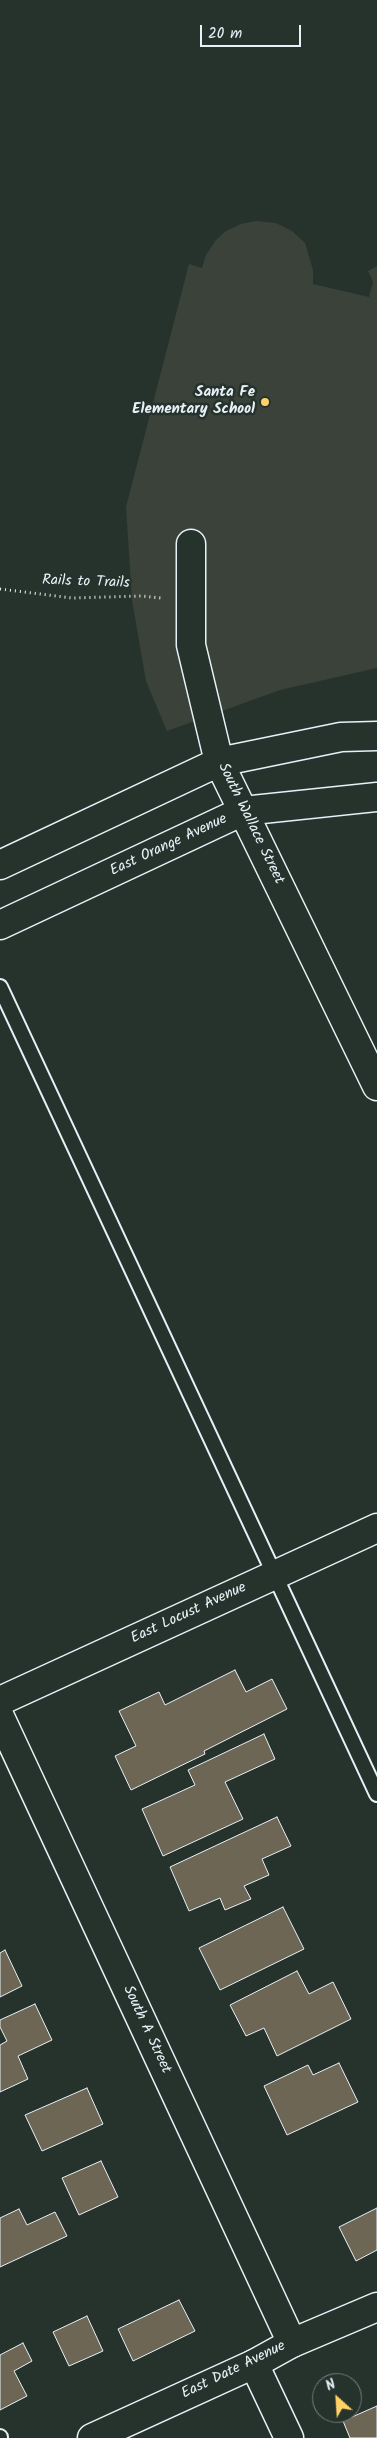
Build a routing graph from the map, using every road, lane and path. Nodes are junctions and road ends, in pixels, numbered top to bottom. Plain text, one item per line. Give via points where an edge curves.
1 (191, 544) dead end
2 (0, 589) edge
3 (140, 596) dead end
4 (377, 736) edge
5 (219, 762) junction
6 (377, 797) edge
7 (243, 811) junction
8 (0, 865) edge
9 (0, 925) edge
10 (0, 987) edge
11 (377, 1086) edge
12 (377, 1528) edge
13 (276, 1574) junction
14 (0, 1701) edge
15 (0, 1717) edge
16 (377, 1794) edge
17 (377, 2307) edge
18 (292, 2343) junction
19 (254, 2364) junction
20 (92, 2438) edge
21 (289, 2438) edge

1 - 5 street, South Wallace Street via 191,645
2 - 3 path, Rails to Trails via 72,598
4 - 5 street via 341,737
5 - 7 street, South Wallace Street
5 - 8 street
6 - 7 street, East Orange Avenue
7 - 9 street, East Orange Avenue
7 - 11 street, South Wallace Street
10 - 13 lane
12 - 13 street, East Locust Avenue
13 - 14 street, East Locust Avenue
13 - 16 lane
15 - 18 street, South A Street
17 - 18 street, East Date Avenue
18 - 19 street, East Date Avenue
19 - 20 street, East Date Avenue
19 - 21 street

